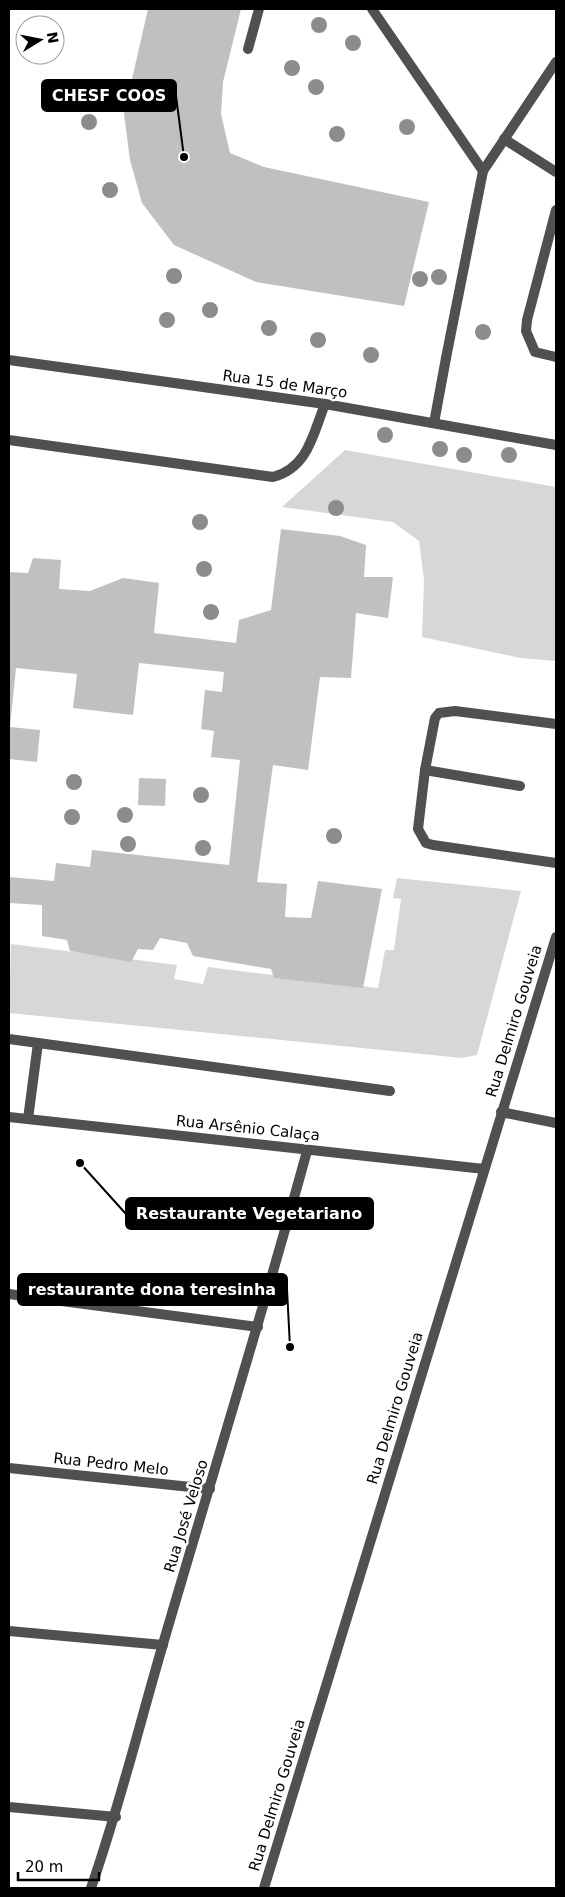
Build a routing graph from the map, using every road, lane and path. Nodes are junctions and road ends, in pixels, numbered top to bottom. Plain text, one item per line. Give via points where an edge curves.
1 (259, 9) edge
2 (372, 9) edge
3 (248, 49) dead end
4 (556, 62) edge
5 (504, 139) junction
6 (483, 171) junction
7 (556, 172) edge
8 (556, 210) edge
9 (556, 357) edge
10 (9, 360) edge
11 (325, 404) junction
12 (434, 423) junction
13 (9, 440) edge
14 (556, 445) edge
15 (556, 724) edge
16 (424, 770) junction
17 (520, 786) dead end
18 (556, 863) edge
19 (556, 937) edge
20 (9, 1039) edge
21 (38, 1044) junction
22 (390, 1091) dead end
23 (501, 1112) junction
24 (9, 1117) edge
25 (28, 1119) junction
26 (556, 1123) edge
27 (307, 1151) junction
28 (484, 1169) junction
29 (9, 1294) edge
30 (258, 1327) junction
31 (9, 1468) edge
32 (210, 1489) junction
33 (9, 1631) edge
34 (163, 1645) junction
35 (9, 1806) edge
36 (116, 1817) junction
37 (91, 1888) edge
38 (264, 1888) edge

1 - 3 street
2 - 6 street
4 - 5 street
5 - 6 street
5 - 7 street
6 - 12 street
8 - 9 street via 526,331 535,352
10 - 11 street, Rua 15 de Março
11 - 12 street, Rua 15 de Março
11 - 13 street via 307,450 296,467 273,477
12 - 14 street, Rua 15 de Março
15 - 16 street via 445,711 439,713 435,718
16 - 17 street
16 - 18 street via 418,829 426,843
19 - 23 street, Rua Delmiro Gouveia
20 - 21 street
21 - 22 street
21 - 25 street
23 - 26 street
23 - 28 street, Rua Delmiro Gouveia
24 - 25 street, Rua Arsênio Calaça
25 - 27 street, Rua Arsênio Calaça
27 - 28 street, Rua Arsênio Calaça
27 - 30 street, Rua José Veloso
28 - 38 street, Rua Delmiro Gouveia
29 - 30 street
30 - 32 street, Rua José Veloso
31 - 32 street, Rua Pedro Melo
32 - 34 street, Rua José Veloso
33 - 34 street
34 - 36 street, Rua José Veloso
35 - 36 street
36 - 37 street, Rua José Veloso

